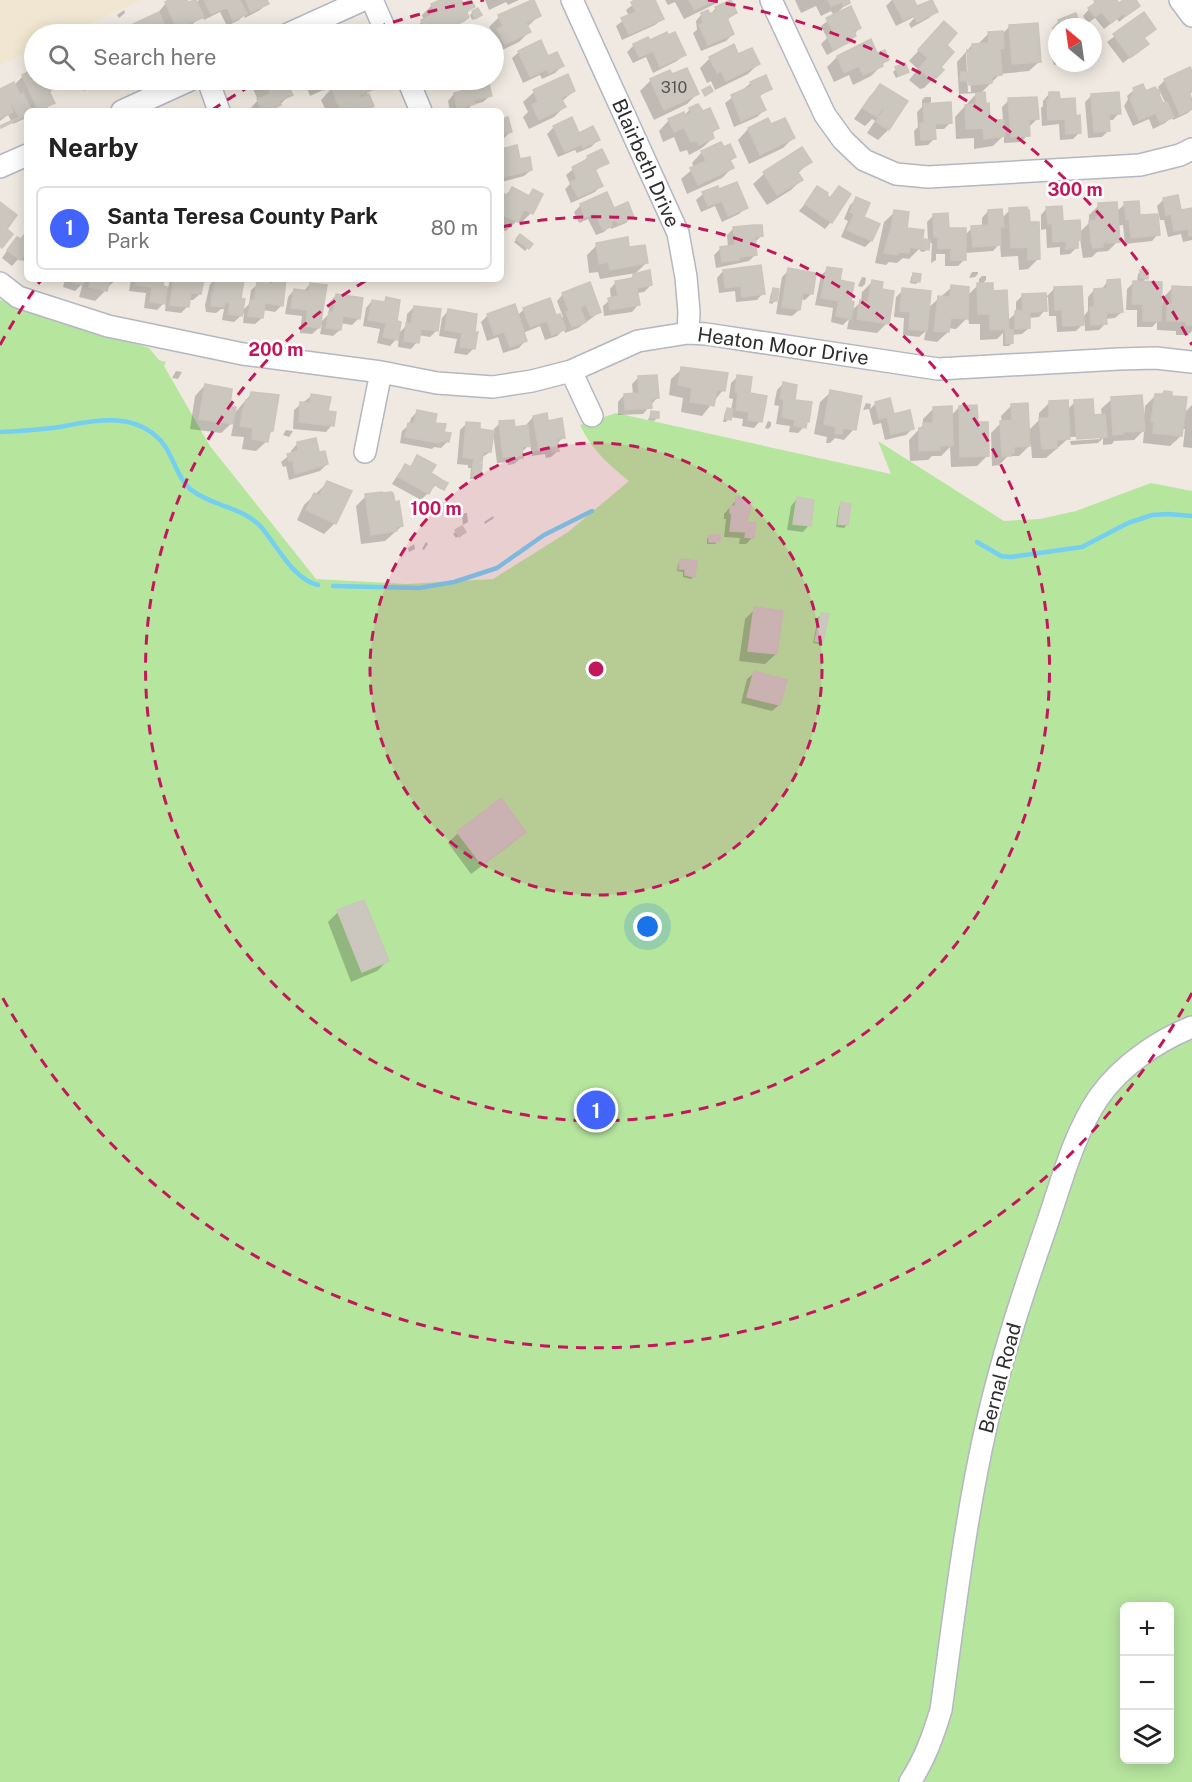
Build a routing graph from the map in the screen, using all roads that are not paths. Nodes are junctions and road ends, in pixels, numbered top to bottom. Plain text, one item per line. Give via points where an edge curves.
1 (363, 0) edge
2 (372, 0) edge
3 (572, 0) edge
4 (771, 0) edge
5 (1180, 0) edge
6 (1192, 16) edge
7 (310, 24) edge
8 (383, 24) edge
9 (168, 90) edge
10 (212, 90) edge
11 (412, 90) edge
12 (129, 108) edge
13 (218, 108) edge
14 (420, 108) edge
15 (1192, 149) edge
16 (24, 156) edge
17 (0, 167) edge
18 (0, 283) edge
19 (688, 333) junction
20 (1192, 362) edge
21 (571, 371) junction
22 (381, 372) junction
23 (592, 416) dead end
24 (365, 452) dead end
25 (1192, 1026) edge
26 (910, 1782) edge

1 - 7 street
2 - 8 street
3 - 19 street, Blairbeth Drive via 678,233 686,277
4 - 15 street via 825,115 843,141 864,159 896,174 928,177 1140,165
5 - 6 street
9 - 12 street
10 - 13 street
11 - 14 street
16 - 17 street
18 - 22 street, Heaton Moor Drive via 18,297 108,326 243,354
19 - 20 street, Heaton Moor Drive via 938,369 1119,359
19 - 21 street, Heaton Moor Drive via 638,341
21 - 22 street, Heaton Moor Drive via 493,387 437,383
21 - 23 street
22 - 24 street
25 - 26 street, Bernal Road via 1157,1045 1117,1076 1088,1116 1068,1165 1003,1356 973,1488 941,1710 931,1743

